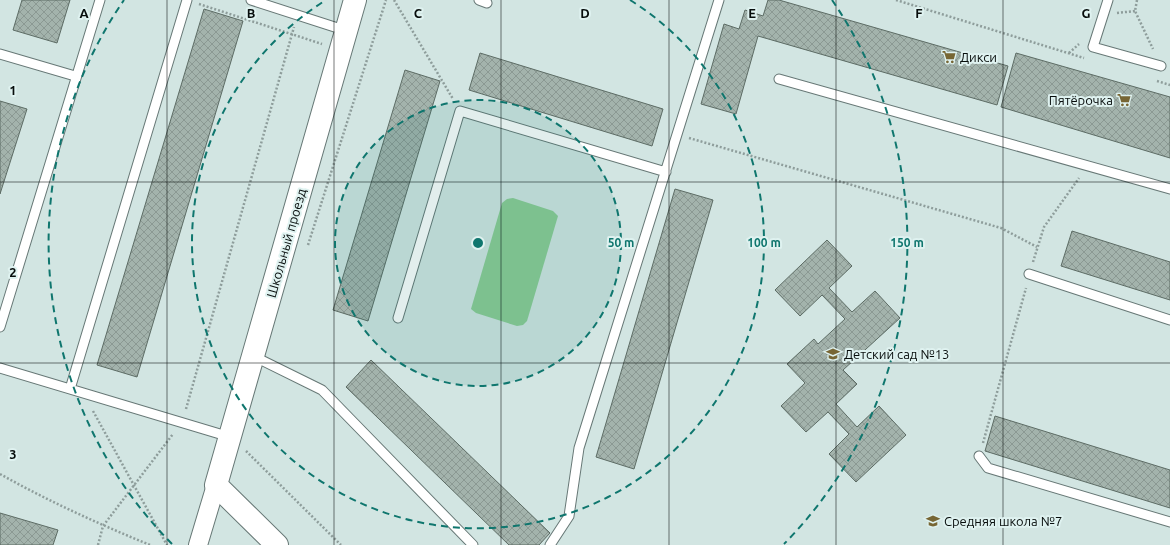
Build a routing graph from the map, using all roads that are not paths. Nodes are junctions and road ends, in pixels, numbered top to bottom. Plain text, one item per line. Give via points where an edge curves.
1 (100, 0) edge
2 (187, 0) edge
3 (251, 0) edge
4 (356, 0) edge
5 (719, 0) edge
6 (1108, 0) edge
7 (344, 40) junction
8 (0, 54) edge
9 (1161, 66) road end
10 (75, 76) junction
11 (779, 79) dead end
12 (666, 172) junction
13 (1170, 189) edge
14 (1029, 274) road end
15 (398, 318) dead end
16 (1170, 320) edge
17 (0, 327) edge
18 (253, 356) junction
19 (0, 368) edge
20 (70, 389) junction
21 (238, 443) junction
22 (979, 456) road end
23 (216, 486) junction
24 (1170, 522) edge
25 (198, 545) edge
26 (277, 545) edge
27 (473, 545) edge
28 (550, 545) edge

1 - 10 lane
2 - 20 lane
3 - 7 lane via 297,15
4 - 7 main road, Школьный проезд
5 - 12 lane
6 - 9 lane via 1093,47
7 - 18 main road, Школьный проезд
8 - 10 lane
10 - 17 lane
11 - 13 lane
12 - 15 lane via 460,111
12 - 28 lane via 579,448 569,516
14 - 16 lane
18 - 21 main road, Школьный проезд
18 - 27 lane via 322,390
19 - 20 lane
20 - 21 lane via 182,422
21 - 23 main road, Школьный проезд
22 - 24 lane via 988,468
23 - 25 street
23 - 26 main road

